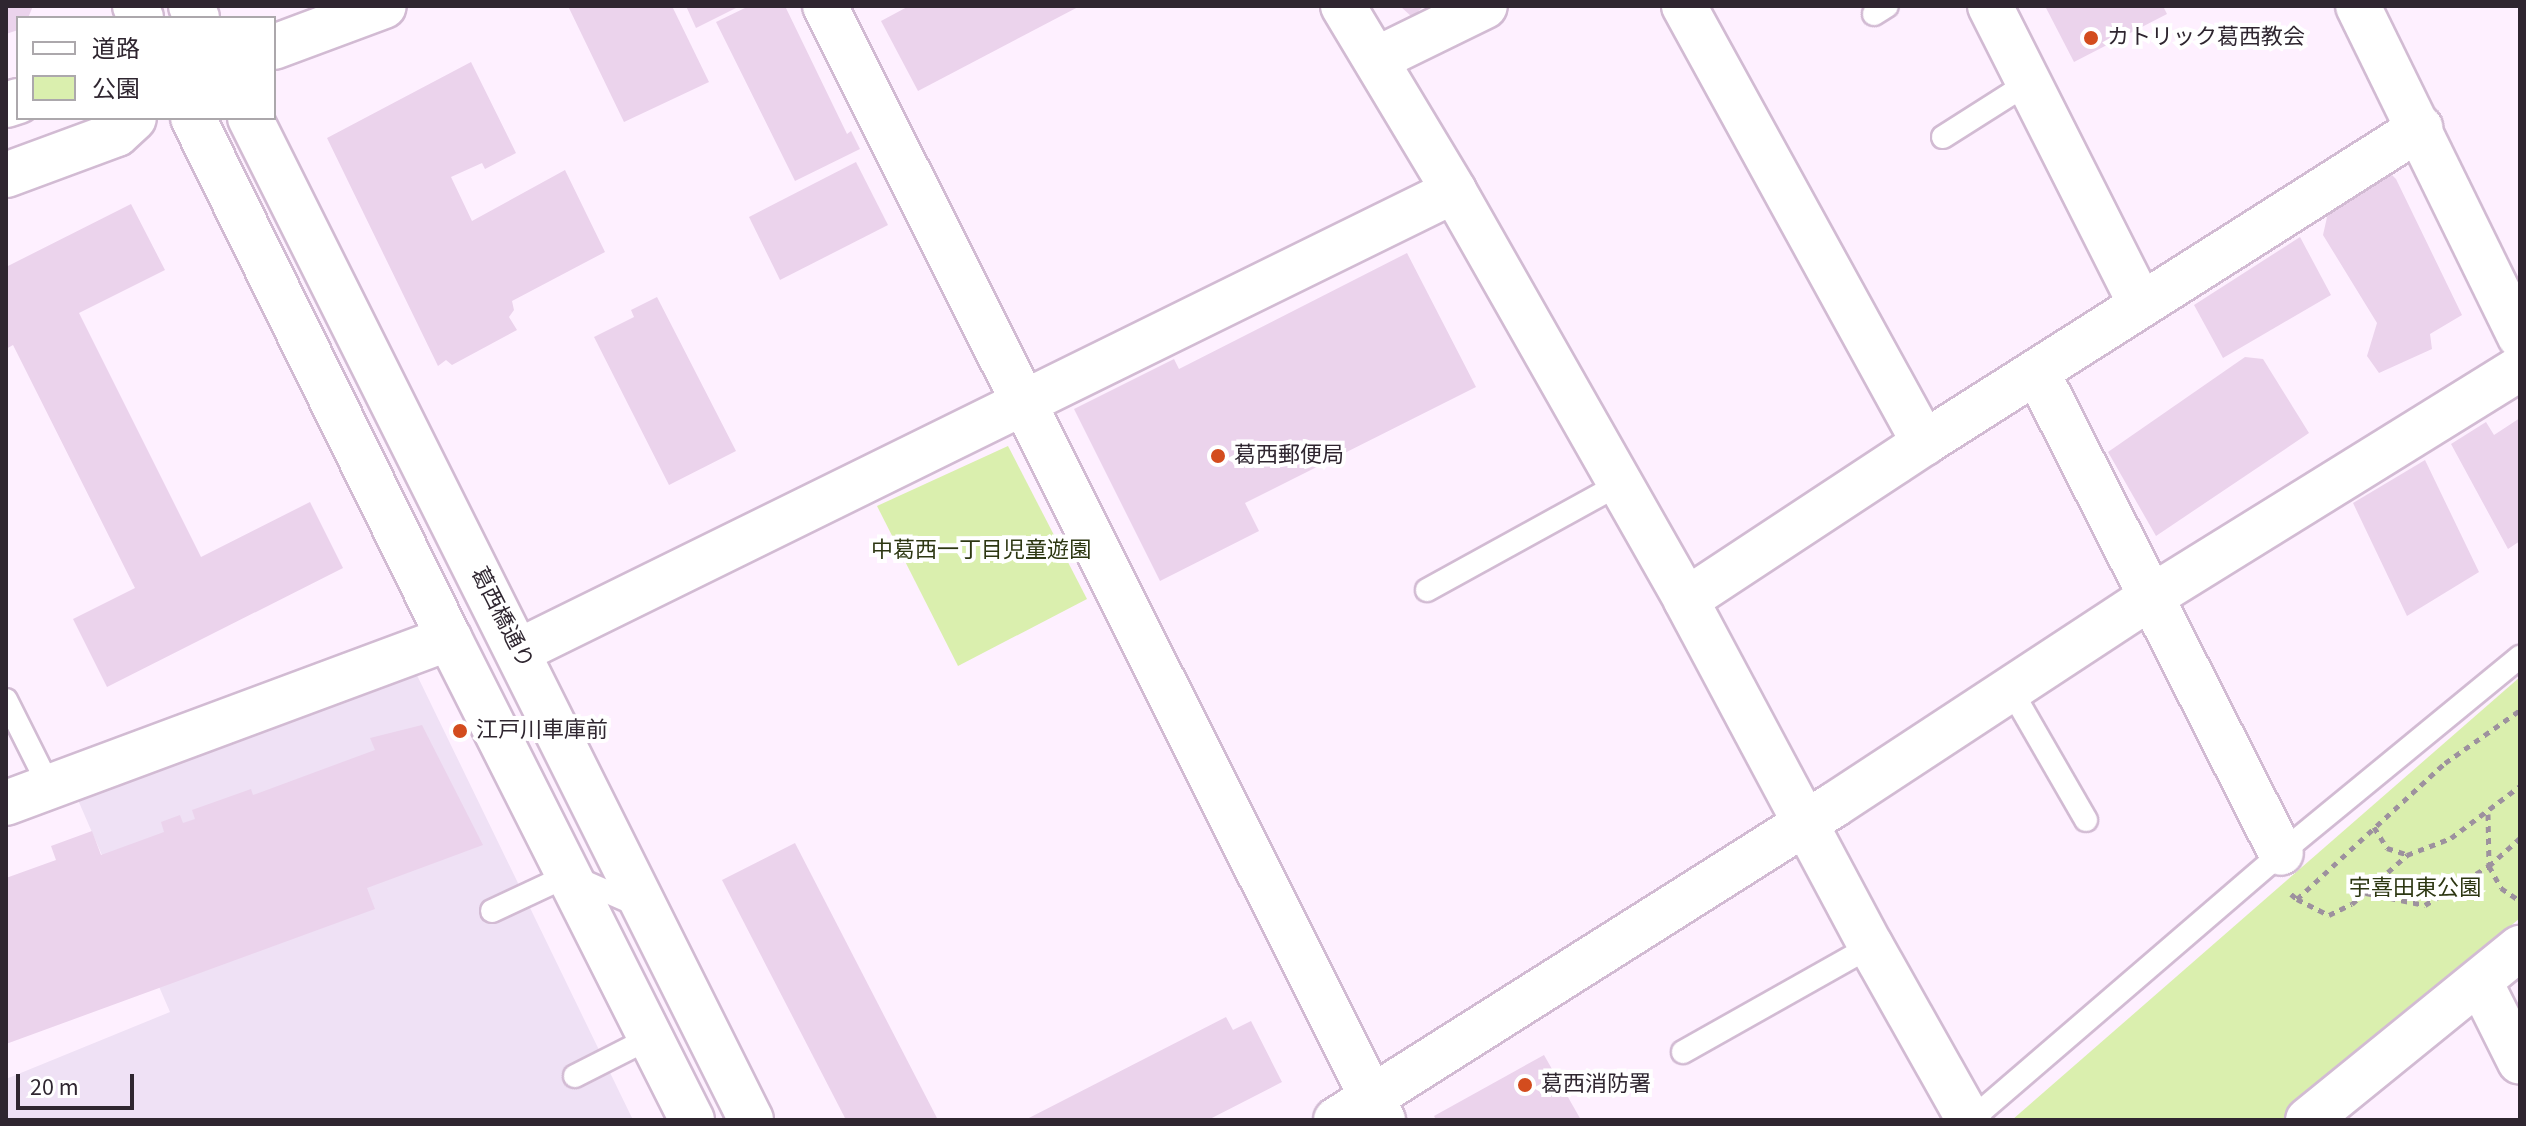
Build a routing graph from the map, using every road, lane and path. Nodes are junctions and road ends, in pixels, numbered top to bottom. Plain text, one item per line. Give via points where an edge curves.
1 (384, 6) edge
2 (825, 6) edge
3 (1343, 6) edge
4 (1485, 6) edge
5 (1684, 6) edge
6 (1990, 6) edge
7 (2358, 6) edge
8 (276, 46) edge
9 (1377, 59) junction
10 (2028, 83) junction
11 (132, 120) edge
12 (194, 120) edge
13 (251, 120) edge
14 (2420, 128) junction
15 (1943, 137) dead end
16 (6, 175) edge
17 (1454, 191) junction
18 (2141, 305) junction
19 (2520, 336) edge
20 (2520, 368) edge
21 (2037, 372) junction
22 (1024, 402) junction
23 (1924, 443) junction
24 (1620, 484) junction
25 (1427, 590) dead end
26 (2151, 597) junction
27 (1686, 600) junction
28 (449, 638) junction
29 (519, 651) junction
30 (2520, 657) edge
31 (2011, 690) junction
32 (6, 700) edge
33 (2520, 710) edge
34 (49, 786) junction
35 (2520, 786) edge
36 (6, 803) edge
37 (2488, 813) junction
38 (2086, 820) dead end
39 (1805, 823) junction
40 (2374, 827) junction
41 (2520, 838) edge
42 (2407, 855) junction
43 (2271, 864) junction
44 (2489, 866) junction
45 (569, 875) junction
46 (2365, 893) junction
47 (2297, 899) junction
48 (2520, 901) edge
49 (647, 909) junction
50 (492, 911) dead end
51 (1871, 946) junction
52 (2520, 948) edge
53 (2480, 982) junction
54 (650, 1038) junction
55 (1683, 1052) dead end
56 (2520, 1062) edge
57 (575, 1076) dead end
58 (1363, 1113) edge
59 (692, 1120) edge
60 (751, 1120) edge
61 (1970, 1120) edge
62 (2308, 1120) edge

1 - 8 street
2 - 22 street
3 - 9 street
4 - 9 street
5 - 23 street
6 - 10 street
7 - 14 street
9 - 17 street
10 - 15 lane
10 - 18 street
11 - 16 street via 117,134
12 - 28 street
13 - 29 street, 葛西橋通り
14 - 18 street
14 - 19 street
17 - 22 street
17 - 24 street
18 - 21 street
20 - 26 street
21 - 23 street
21 - 26 street
22 - 29 street
22 - 58 street
23 - 27 street
24 - 25 lane
24 - 27 street
26 - 31 street
26 - 43 street
27 - 39 street
28 - 34 street
28 - 45 street
29 - 49 street, 葛西橋通り
30 - 43 lane
31 - 38 lane
31 - 39 street
32 - 34 lane
33 - 40 path via 2445,763
34 - 36 street
35 - 37 path
37 - 42 path via 2451,838
37 - 44 path
39 - 51 street
39 - 58 street
40 - 42 path via 2387,848
40 - 47 path
41 - 44 path
42 - 46 path
43 - 47 path
43 - 61 lane
44 - 46 path via 2425,905
44 - 48 path via 2501,888
45 - 49 lane
45 - 50 lane
45 - 54 street
46 - 47 path via 2329,915
49 - 60 street, 葛西橋通り
51 - 55 lane
51 - 61 street
52 - 53 street
53 - 56 street
53 - 62 street
54 - 57 lane
54 - 59 street

